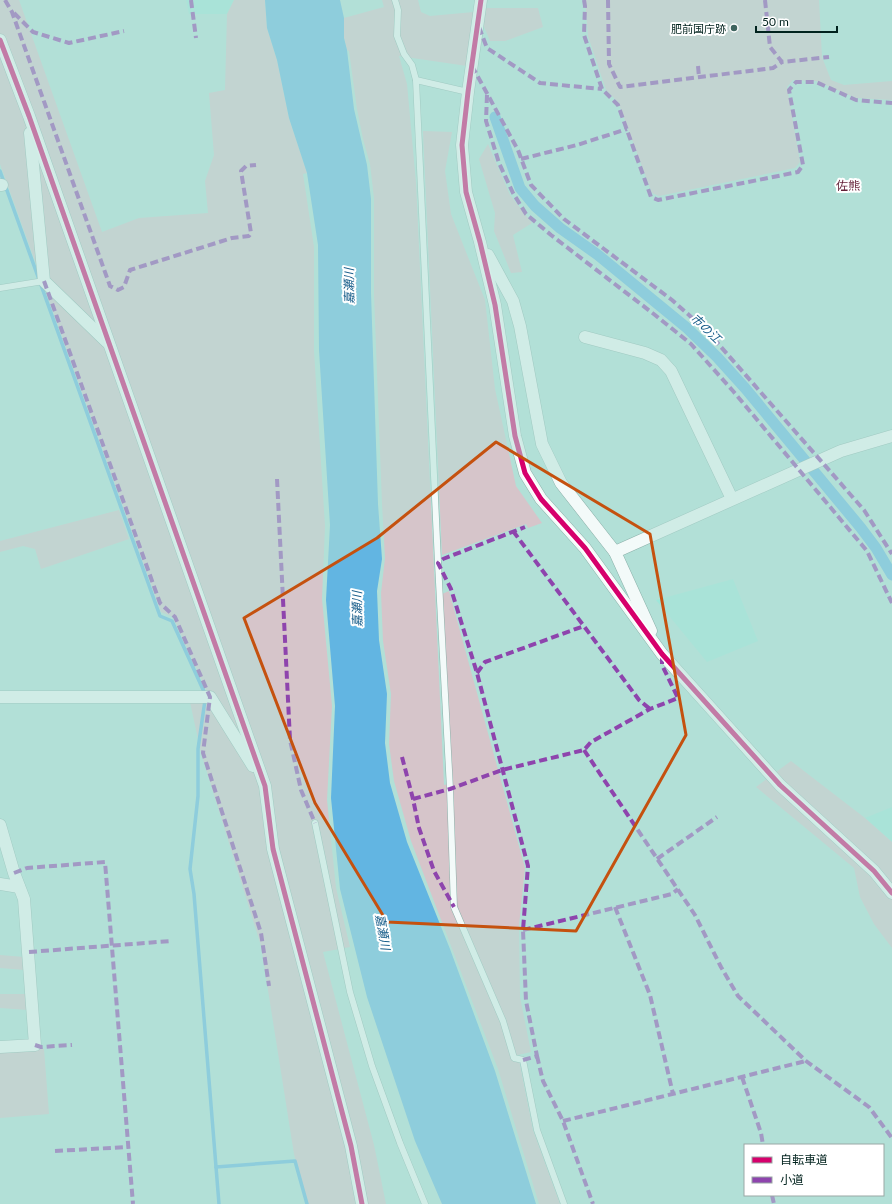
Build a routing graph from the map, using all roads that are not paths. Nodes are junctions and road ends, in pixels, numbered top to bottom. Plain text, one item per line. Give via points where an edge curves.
1 (395, 0) edge
2 (481, 0) edge
3 (0, 40) edge
4 (416, 80) junction
5 (468, 92) junction
6 (29, 116) junction
7 (480, 242) junction
8 (40, 281) junction
9 (0, 288) edge
10 (585, 337) dead end
11 (109, 344) junction
12 (892, 436) edge
13 (732, 499) junction
14 (616, 552) junction
15 (662, 654) junction
16 (0, 697) edge
17 (265, 786) junction
18 (315, 823) dead end
19 (0, 825) edge
20 (0, 884) edge
21 (19, 887) junction
22 (892, 893) edge
23 (0, 1047) edge
24 (362, 1204) edge
25 (425, 1204) edge
26 (564, 1204) edge

1 - 4 lane via 398,10 397,36 404,54 412,64
2 - 5 street
3 - 6 street
4 - 5 lane
4 - 26 lane via 454,907 503,1021 514,1058 523,1060 537,1130
5 - 7 street via 462,145 466,192
6 - 8 street
6 - 11 street
7 - 14 street via 514,301 542,444 562,483
7 - 15 street via 495,305 515,436 525,473 541,499 585,548
8 - 9 lane
8 - 11 street
10 - 13 street via 645,353 661,360 671,372
11 - 17 street
12 - 13 street via 841,451
13 - 14 street
14 - 15 street
15 - 22 street via 780,785 874,871
16 - 17 street via 210,697
17 - 24 street via 273,849 351,1146
18 - 25 lane via 352,1000 372,1066
19 - 21 street
20 - 21 street
21 - 23 street via 24,899 35,1045

